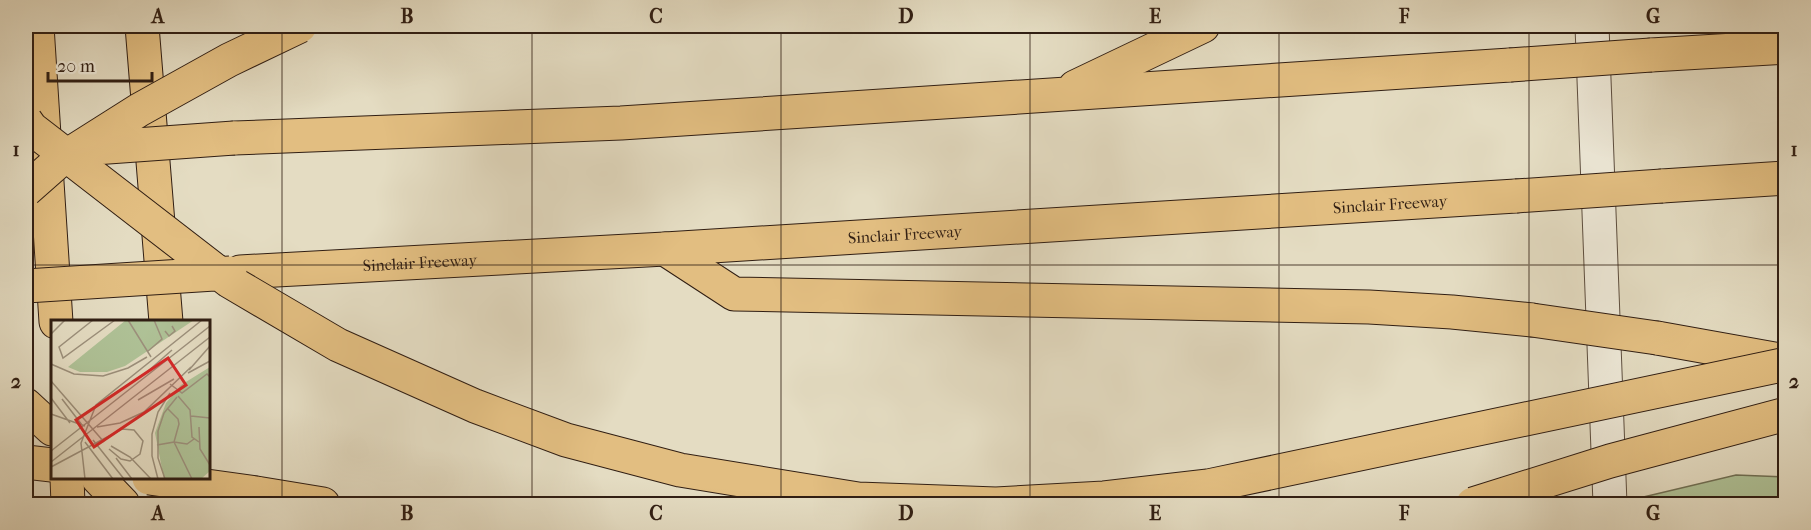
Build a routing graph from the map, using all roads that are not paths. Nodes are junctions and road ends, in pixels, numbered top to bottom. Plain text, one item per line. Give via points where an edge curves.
1 (37, 26) edge
2 (142, 26) edge
3 (300, 26) edge
4 (1203, 26) edge
5 (1592, 26) edge
6 (1785, 46) edge
7 (1058, 94) junction
8 (26, 121) edge
9 (26, 152) edge
10 (1785, 178) edge
11 (26, 190) edge
12 (665, 249) junction
13 (26, 286) edge
14 (56, 320) edge
15 (166, 320) edge
16 (1785, 363) edge
17 (26, 405) edge
18 (1785, 414) edge
19 (51, 428) edge
20 (26, 462) edge
21 (51, 465) edge
22 (67, 479) edge
23 (100, 479) edge
24 (162, 479) edge
25 (179, 479) edge
26 (69, 504) edge
27 (123, 504) edge
28 (181, 504) edge
29 (323, 504) edge
30 (1473, 504) edge
31 (1610, 504) edge

1 - 14 highway
2 - 15 highway
3 - 11 highway, bridge via 140,110 60,160
4 - 7 highway
5 - 31 lane
6 - 7 highway, bridge
7 - 9 highway, bridge via 621,123 234,138
8 - 16 highway, bridge via 229,281 338,345 475,406 566,440 680,470 858,499 996,504 1104,498 1208,486
10 - 12 highway, Sinclair Freeway, bridge
12 - 13 highway, Sinclair Freeway, bridge
12 - 16 highway, bridge via 734,294 1452,312 1657,338
17 - 19 highway
18 - 30 highway, bridge via 1610,461
20 - 21 highway
22 - 26 highway
23 - 27 highway
24 - 29 highway, bridge
25 - 28 highway

